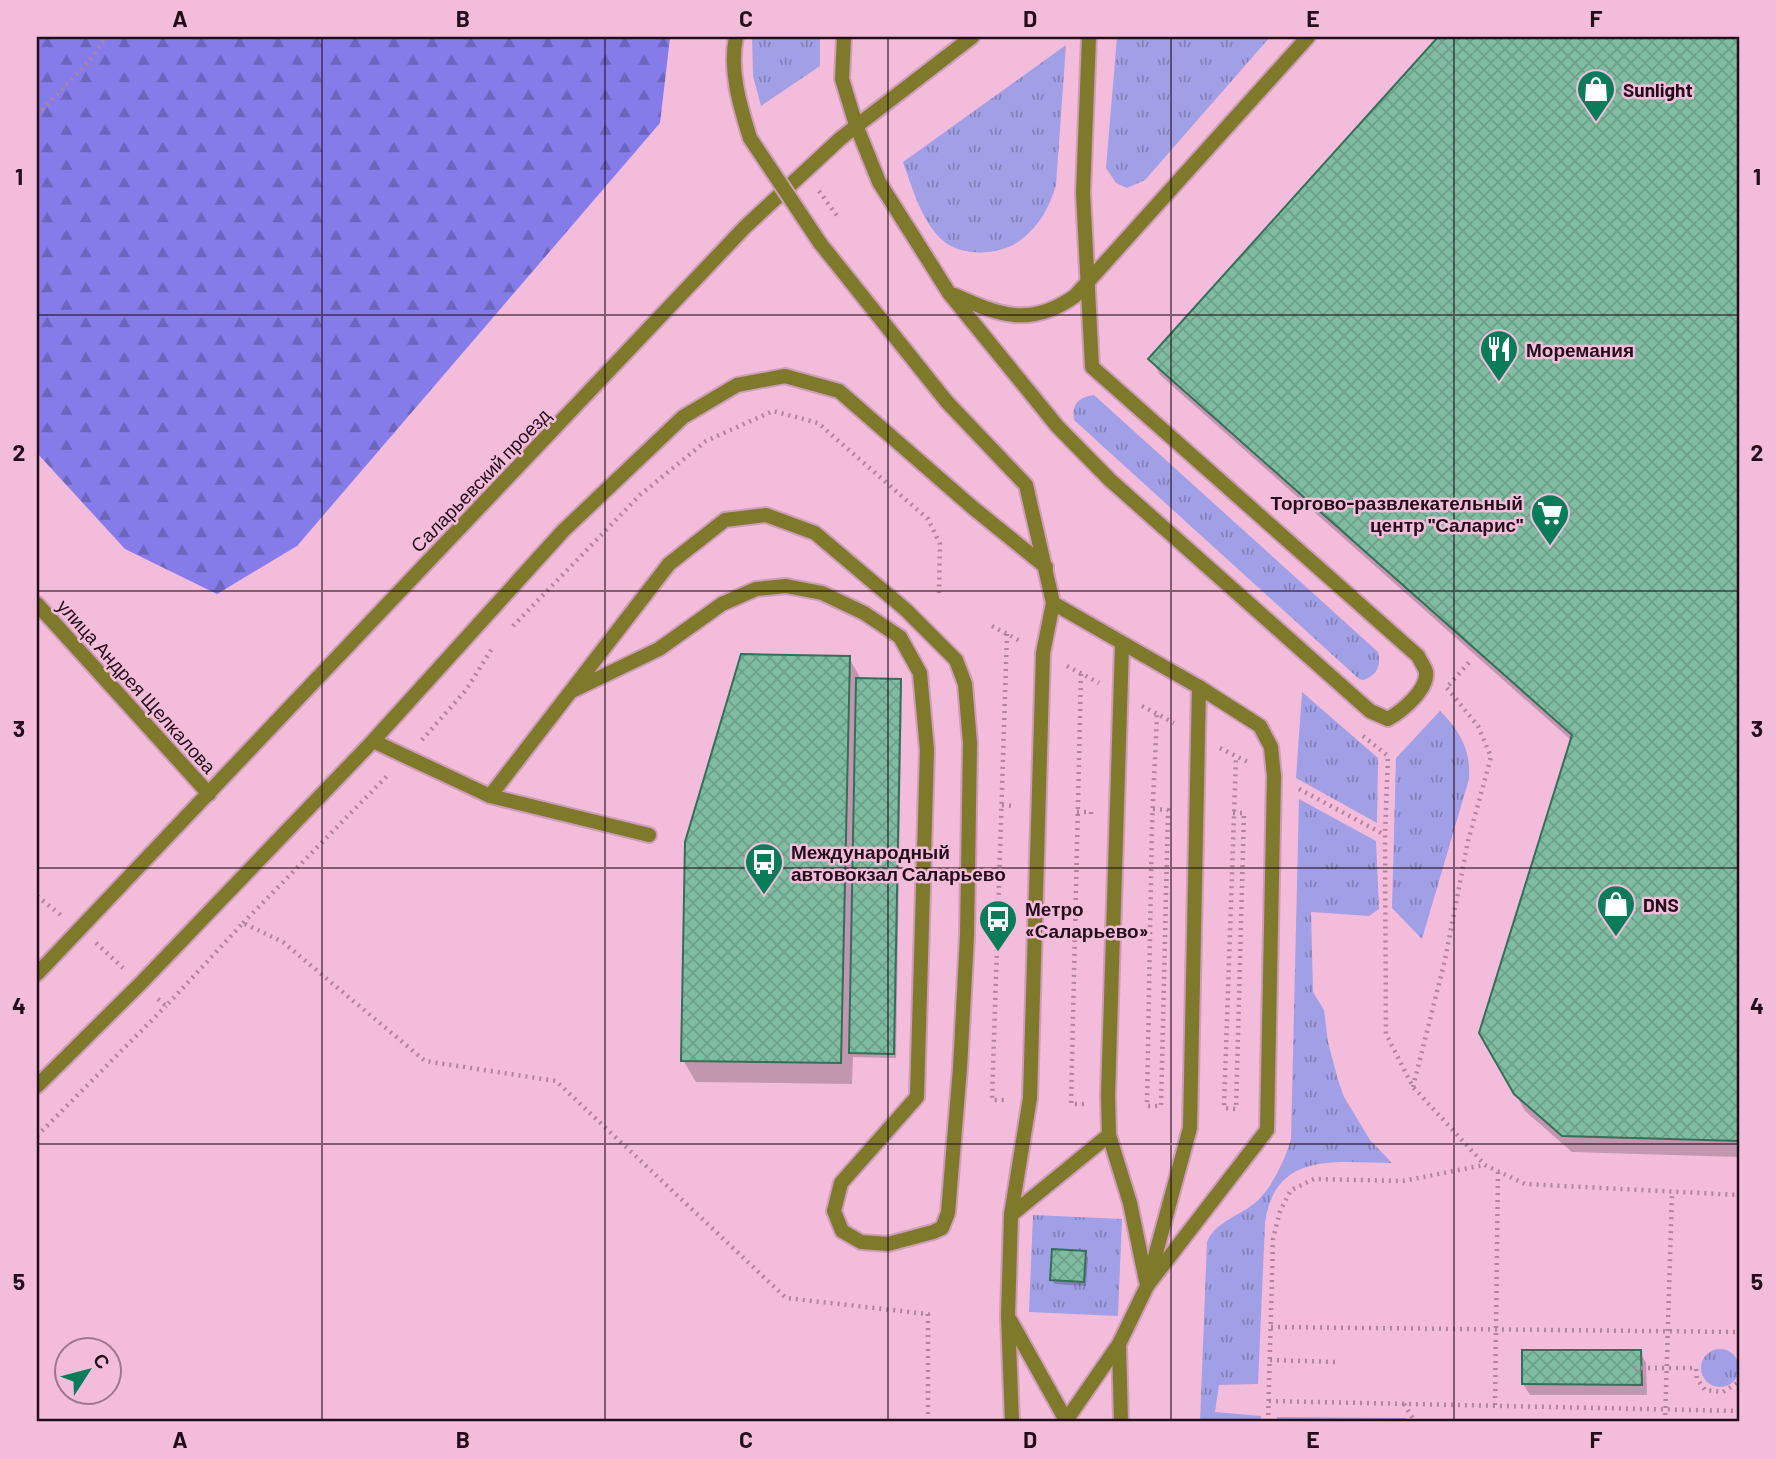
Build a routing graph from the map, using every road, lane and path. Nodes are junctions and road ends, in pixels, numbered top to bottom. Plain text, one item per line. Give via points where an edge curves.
1 (106, 37) edge
2 (736, 37) edge
3 (844, 37) edge
4 (972, 37) edge
5 (1090, 37) edge
6 (1308, 37) edge
7 (37, 115) edge
8 (856, 125) junction
9 (1087, 280) junction
10 (949, 293) junction
11 (1046, 566) junction
12 (939, 593) dead end
13 (1053, 603) junction
14 (37, 604) edge
15 (992, 626) dead end
16 (511, 628) dead end
17 (1007, 634) junction
18 (1023, 643) dead end
19 (1122, 645) junction
20 (494, 646) dead end
21 (1063, 664) dead end
22 (1081, 674) junction
23 (1100, 684) dead end
24 (1199, 687) junction
25 (1446, 687) dead end
26 (572, 691) junction
27 (1138, 704) dead end
28 (1157, 714) junction
29 (1175, 724) dead end
30 (1355, 731) dead end
31 (373, 741) junction
32 (1220, 747) dead end
33 (1236, 756) junction
34 (407, 757) junction
35 (1251, 764) dead end
36 (1299, 789) dead end
37 (209, 794) junction
38 (489, 796) junction
39 (1153, 809) junction
40 (1233, 813) junction
41 (649, 835) dead end
42 (1385, 835) junction
43 (243, 923) junction
44 (37, 974) edge
45 (141, 983) junction
46 (166, 1006) junction
47 (37, 1086) edge
48 (1413, 1087) junction
49 (992, 1090) dead end
50 (1071, 1094) dead end
51 (1109, 1135) junction
52 (37, 1136) edge
53 (1485, 1164) junction
54 (1498, 1171) junction
55 (1672, 1192) junction
56 (1739, 1195) edge
57 (1011, 1215) junction
58 (1147, 1286) junction
59 (1008, 1316) junction
60 (1271, 1327) junction
61 (1496, 1330) junction
62 (1668, 1331) junction
63 (1739, 1332) edge
64 (1119, 1345) junction
65 (1270, 1360) junction
66 (1337, 1362) dead end
67 (1634, 1368) dead end
68 (1667, 1368) junction
69 (1739, 1382) edge
70 (1269, 1401) junction
71 (1403, 1404) junction
72 (1495, 1405) junction
73 (1666, 1409) junction
74 (1739, 1411) edge
75 (928, 1422) edge
76 (1012, 1422) edge
77 (1066, 1422) edge
78 (1121, 1422) edge
79 (1268, 1422) edge
80 (1415, 1422) edge
81 (1665, 1422) edge

1 - 7 path
2 - 11 street, bridge via 735,77 750,138 820,243 947,402 1026,485
3 - 8 street via 842,79
4 - 8 street, Саларьевский проезд
5 - 9 street via 1083,193
6 - 9 street
8 - 10 street via 879,182
8 - 37 street, Саларьевский проезд via 745,227
9 - 10 street via 1061,306 1031,315 994,313
9 - 10 street via 1092,367 1418,656 1426,670 1424,685 1399,712 1388,719 1370,711 1110,480 1057,426
11 - 13 street
11 - 31 street via 838,391 785,376 737,385 683,417 563,531
12 - 16 path via 940,544 928,519 818,423 773,411 706,441 640,495
13 - 19 street
13 - 57 street via 1043,653 1030,1098
14 - 37 street, улица Андрея Щелкалова
15 - 17 path
17 - 18 path
17 - 49 path
19 - 24 street
19 - 51 street
20 - 34 path via 466,690
21 - 22 path
22 - 23 path
22 - 50 path
24 - 58 street via 1190,1128
24 - 58 street via 1260,726 1271,747 1267,1130
25 - 48 path via 1478,726 1491,757
26 - 26 street via 659,649 722,604 757,589 786,586 822,593 900,637 920,673 927,750 917,1097 841,1183 834,1211 842,1231 861,1242 888,1244 942,1228 948,1213 960,1068 967,923 970,743 965,684 956,660 906,610 815,533 766,515 725,520 669,564
26 - 38 street
27 - 28 path
28 - 29 path
28 - 39 path
30 - 42 path via 1388,756
31 - 34 street
31 - 45 street
32 - 33 path
33 - 35 path
33 - 40 path
34 - 38 street
34 - 43 path
36 - 42 path
37 - 44 street, Саларьевский проезд
38 - 41 street
39 - 39 path via 1168,810 1161,1106 1147,1106
40 - 40 path via 1244,813 1236,1109 1224,1108
42 - 48 path via 1386,1034
43 - 46 path
43 - 75 path via 282,942 425,1061 556,1082 786,1298 928,1314
45 - 46 path
45 - 47 street
46 - 52 path
48 - 53 path
51 - 57 street
51 - 58 street via 1130,1203
53 - 54 path
53 - 60 path via 1403,1181 1314,1179 1291,1190 1273,1239
54 - 55 path via 1525,1184
54 - 61 path
55 - 56 path
55 - 62 path
57 - 59 street
58 - 64 street
59 - 76 street
59 - 77 street
60 - 61 path
60 - 65 path
61 - 62 path
61 - 72 path
62 - 63 path
62 - 68 path
64 - 77 street
64 - 78 street
65 - 66 path
65 - 70 path
67 - 68 path
68 - 69 path via 1696,1367 1697,1380 1705,1390 1723,1392
68 - 73 path
70 - 71 path
70 - 79 path
71 - 72 path
71 - 80 path
72 - 73 path
73 - 74 path
73 - 81 path

